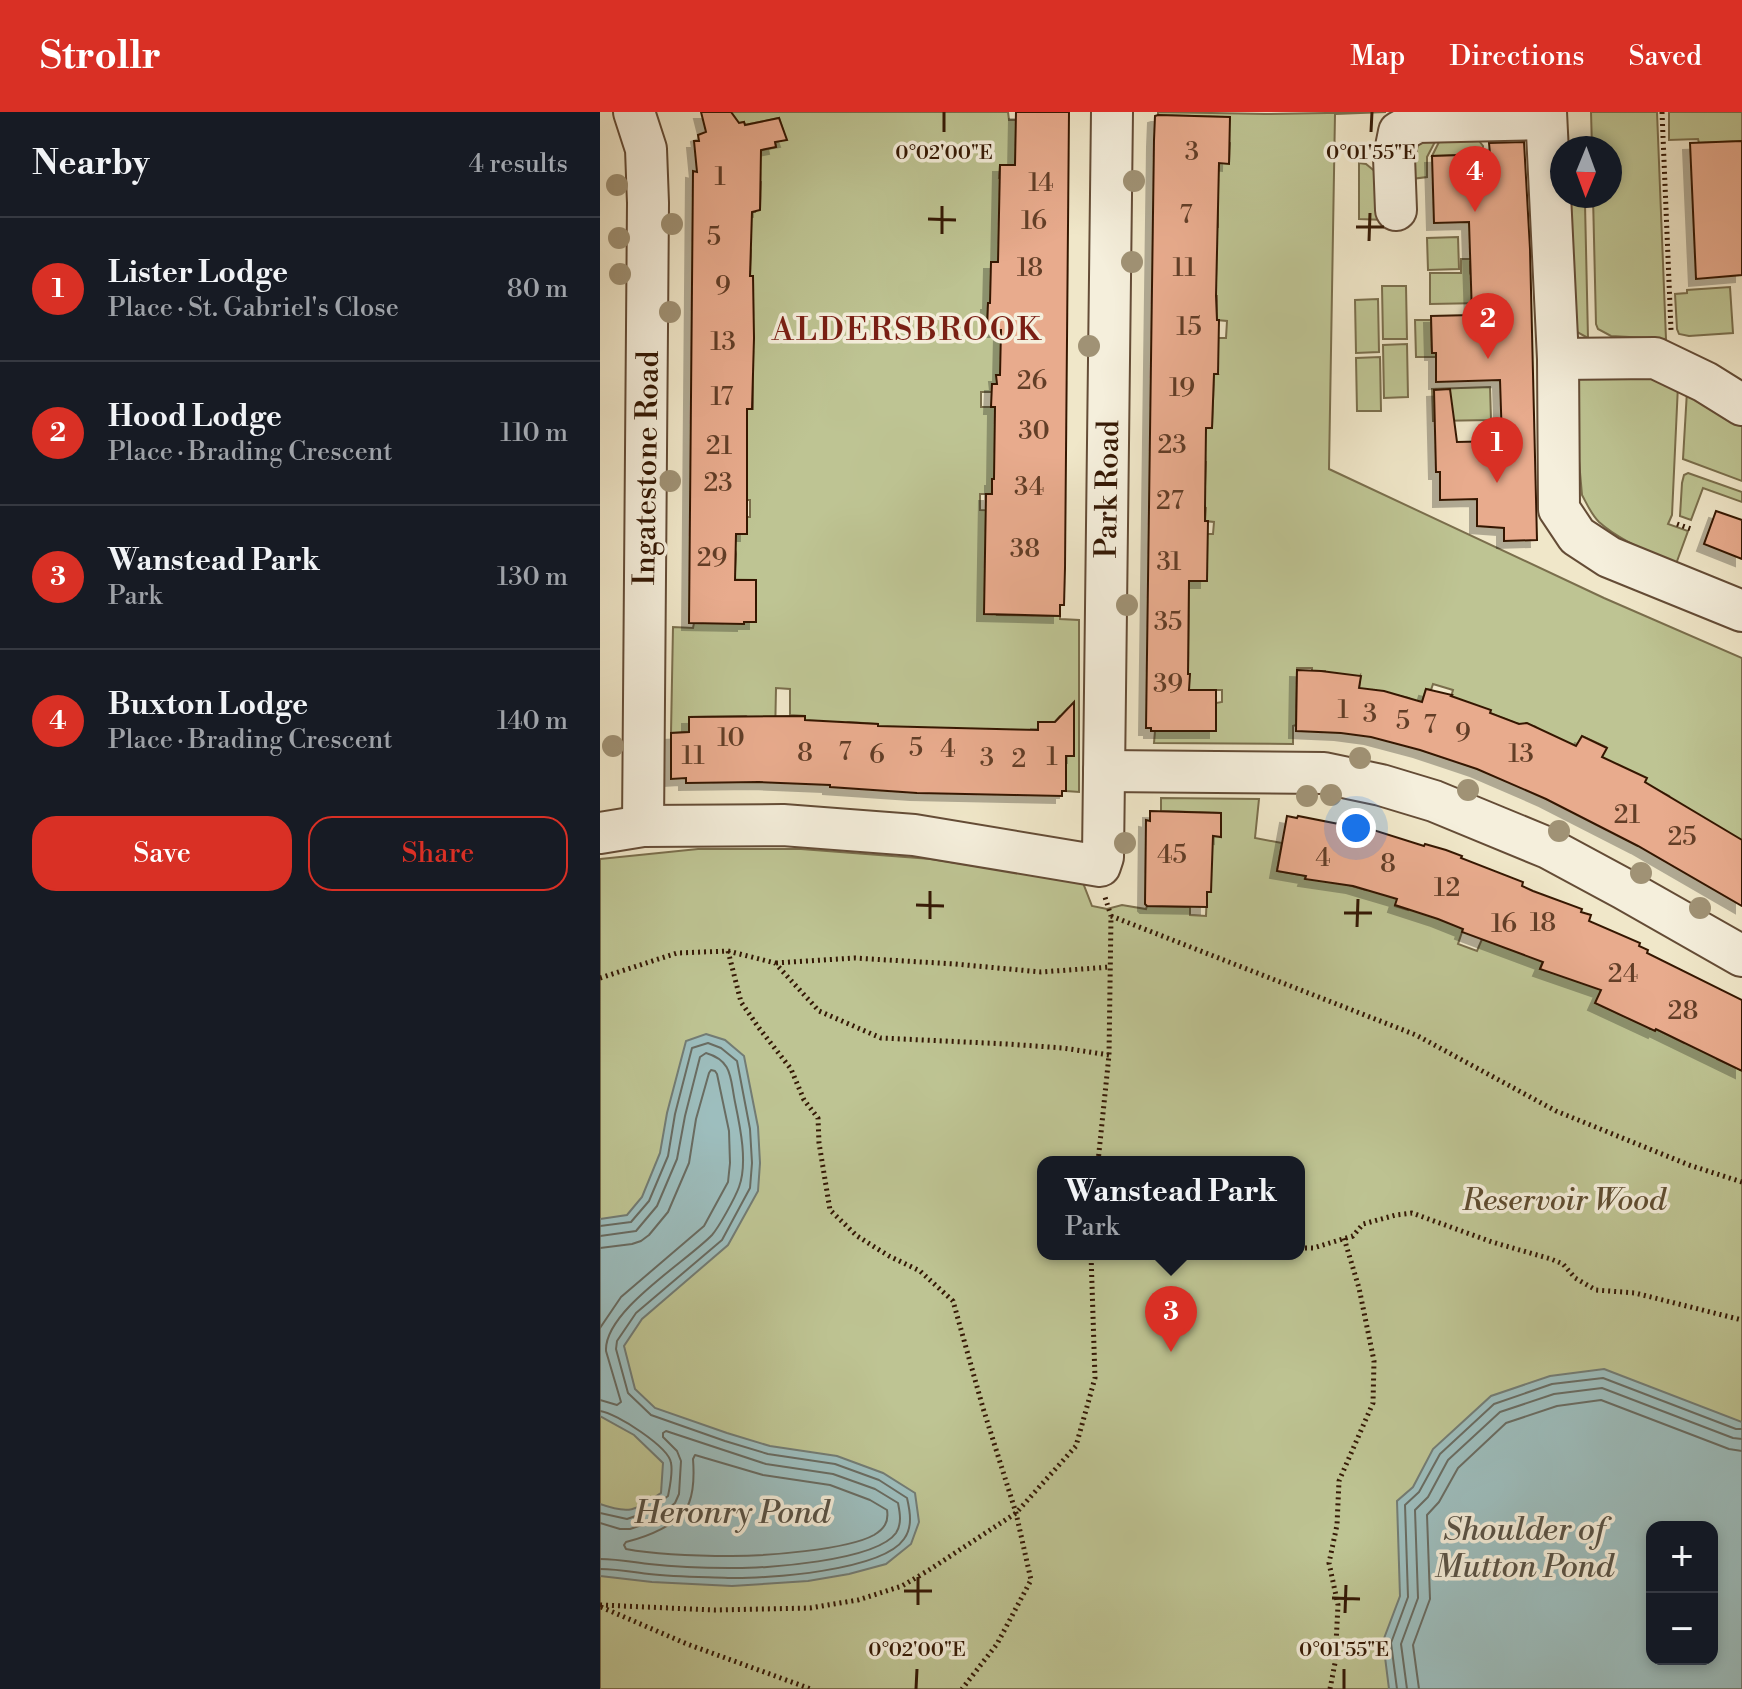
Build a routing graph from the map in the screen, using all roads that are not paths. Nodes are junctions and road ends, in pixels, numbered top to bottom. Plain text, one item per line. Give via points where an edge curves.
1 (634, 112) edge
2 (1112, 112) edge
3 (1546, 115) edge
4 (1396, 210) dead end
5 (1558, 359) junction
6 (1742, 405) edge
7 (1742, 611) edge
8 (1104, 771) junction
9 (643, 826) junction
10 (600, 833) edge
11 (1742, 956) edge

1 - 9 street, Ingatestone Road via 646,149 648,203
2 - 8 street, Park Road
3 - 4 street via 1417,122 1399,132 1394,157
3 - 5 street
5 - 6 street via 1655,358
5 - 7 street via 1559,509 1577,536 1609,557
8 - 9 street, Park Road via 1100,866 914,835 783,825
8 - 11 street via 1324,773 1381,785 1548,848
9 - 10 street

